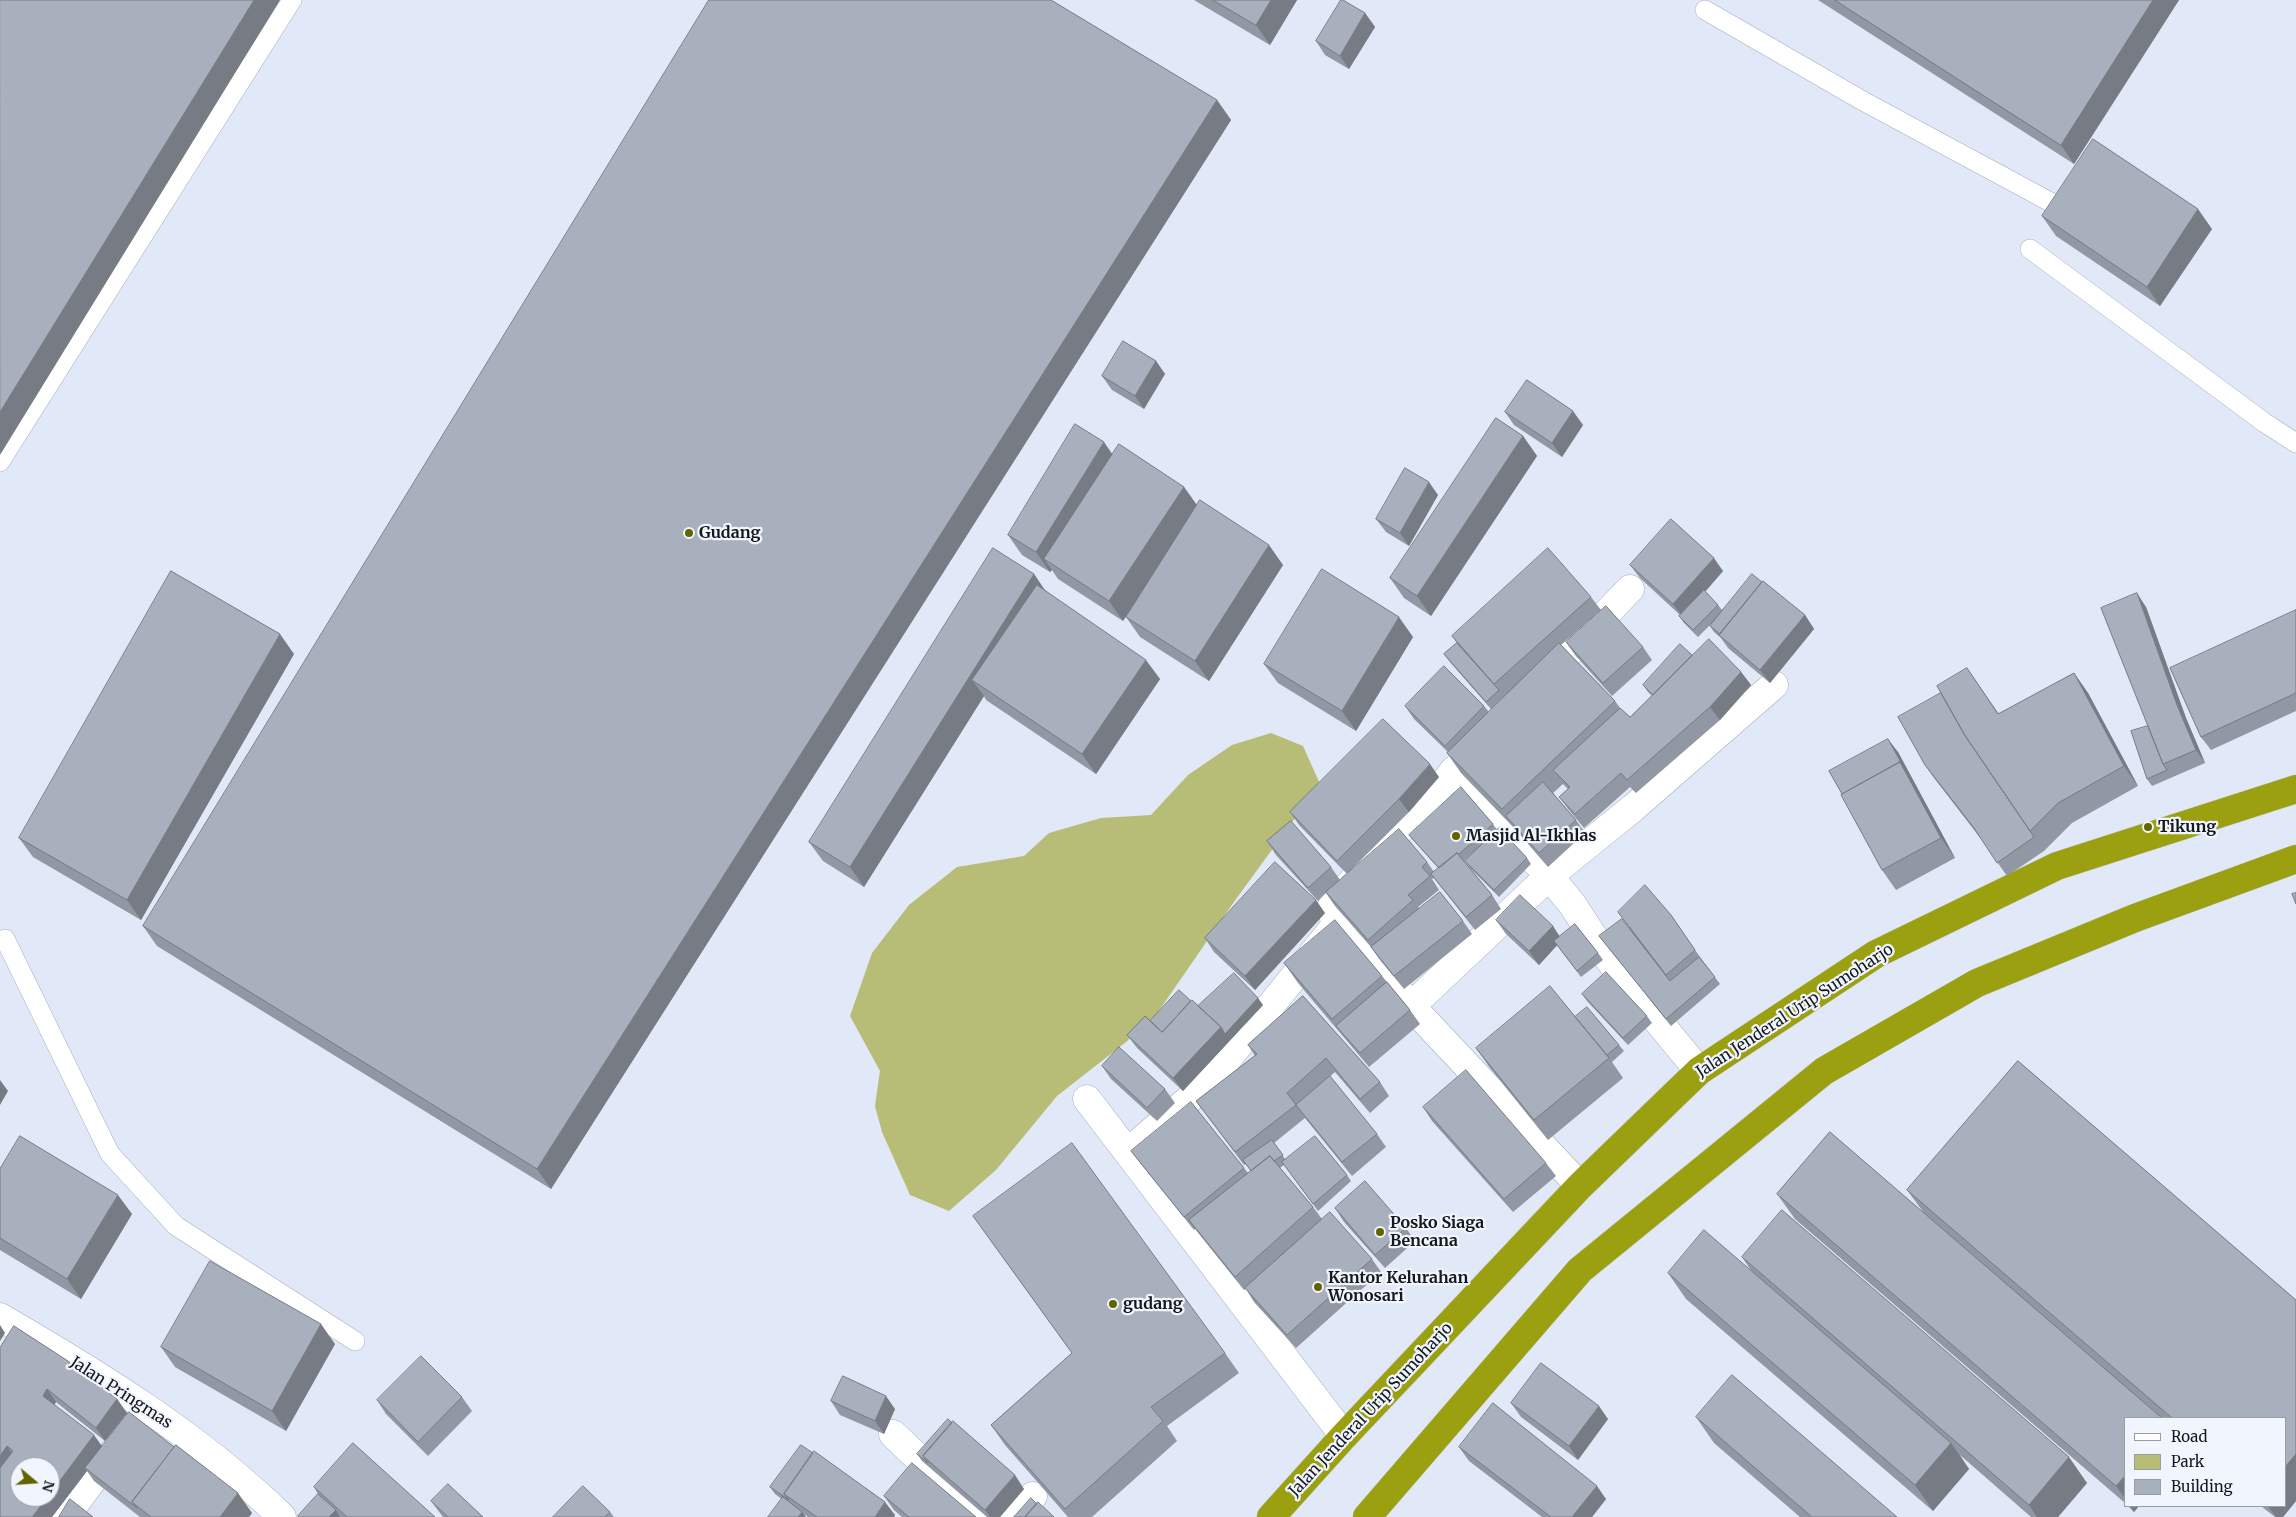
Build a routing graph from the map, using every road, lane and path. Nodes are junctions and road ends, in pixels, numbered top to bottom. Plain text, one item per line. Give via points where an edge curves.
1 (292, 0) edge
2 (1705, 10) dead end
3 (2054, 204) edge
4 (2030, 249) dead end
5 (2296, 443) edge
6 (0, 462) edge
7 (1630, 589) dead end
8 (1774, 686) dead end
9 (1528, 694) edge
10 (1500, 722) edge
11 (1453, 772) junction
12 (2296, 789) edge
13 (2296, 859) edge
14 (1549, 876) junction
15 (1339, 921) junction
16 (5, 939) dead end
17 (1424, 994) dead end
18 (1699, 1071) junction
19 (1087, 1100) dead end
20 (1128, 1152) junction
21 (1580, 1186) junction
22 (0, 1317) edge
23 (355, 1341) dead end
24 (147, 1406) junction
25 (893, 1434) dead end
26 (1344, 1436) junction
27 (1033, 1496) edge
28 (65, 1517) edge
29 (282, 1517) edge
30 (980, 1517) edge
31 (1012, 1517) edge
32 (1272, 1517) edge
33 (1368, 1517) edge

1 - 6 lane
2 - 3 lane via 1863,101
4 - 5 lane
7 - 9 street
8 - 14 street via 1634,808
10 - 11 street
11 - 14 street
11 - 15 street via 1337,898 1331,908
12 - 18 highway, Jalan Jenderal Urip Sumoharjo via 2057,866 1876,954
13 - 33 highway via 2135,918 1977,983 1824,1071 1580,1270
14 - 17 street
14 - 18 street via 1632,990
15 - 20 street via 1209,1082
15 - 21 street via 1410,1005
16 - 23 lane via 110,1154 176,1226
18 - 21 highway, Jalan Jenderal Urip Sumoharjo
19 - 20 street
20 - 26 street
21 - 26 highway, Jalan Jenderal Urip Sumoharjo
22 - 24 street, Jalan Pringmas via 16,1341
24 - 28 street
24 - 29 street, Jalan Pringmas via 255,1490
25 - 30 street
26 - 32 highway, Jalan Jenderal Urip Sumoharjo
27 - 31 street

